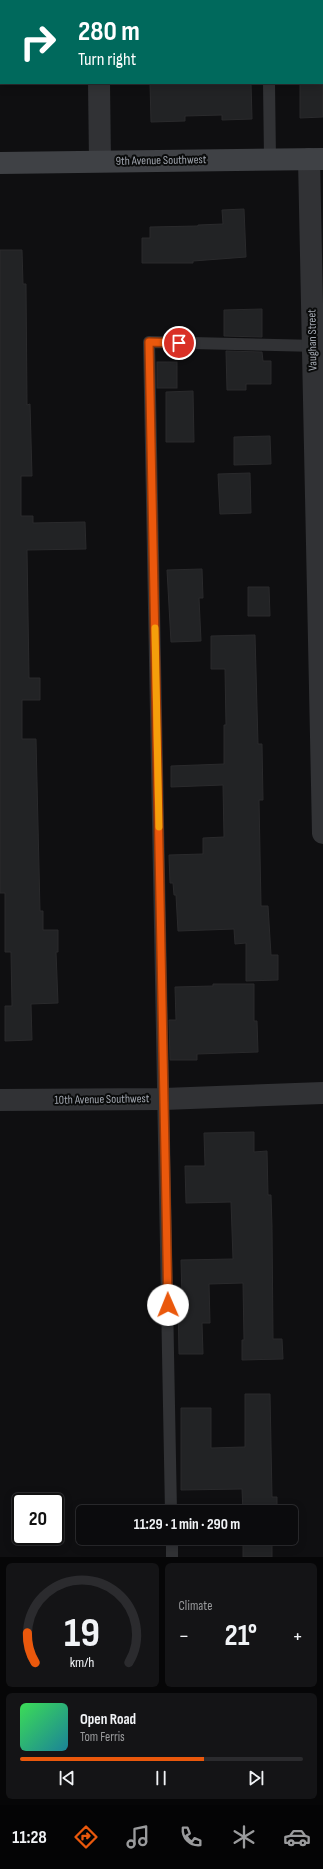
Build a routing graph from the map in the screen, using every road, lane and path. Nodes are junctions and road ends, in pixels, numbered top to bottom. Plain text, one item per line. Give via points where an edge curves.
1 (99, 84) edge
2 (269, 84) edge
3 (270, 159) junction
4 (316, 159) edge
5 (100, 161) junction
6 (0, 163) edge
7 (317, 346) edge
8 (323, 833) edge
9 (323, 1093) edge
10 (164, 1099) junction
11 (0, 1100) edge
12 (171, 1505) edge
13 (172, 1545) edge
14 (172, 1557) edge

1 - 5 street
2 - 3 lane
3 - 4 main road, 9th Avenue Southwest
3 - 5 main road, 9th Avenue Southwest
4 - 7 street, Vaughan Street
5 - 6 main road, 9th Avenue Southwest
7 - 8 street, Vaughan Street
7 - 10 lane via 149,342
9 - 10 street, 10th Avenue Southwest
10 - 11 street, 10th Avenue Southwest
10 - 12 lane
13 - 14 lane

